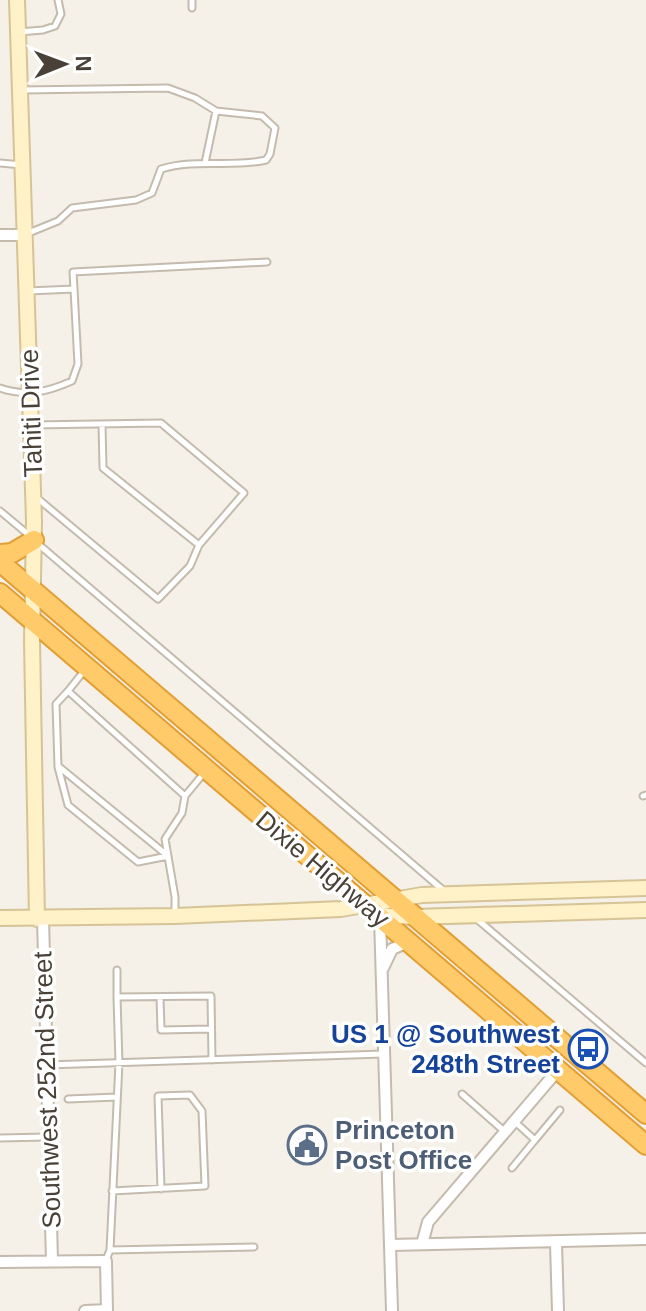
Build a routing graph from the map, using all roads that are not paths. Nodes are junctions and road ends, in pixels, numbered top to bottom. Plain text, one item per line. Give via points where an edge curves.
1 (17, 0) edge
2 (58, 0) edge
3 (192, 0) edge
4 (192, 8) dead end
5 (18, 32) junction
6 (20, 90) junction
7 (216, 111) junction
8 (0, 163) edge
9 (205, 163) junction
10 (23, 165) junction
11 (0, 235) edge
12 (25, 235) junction
13 (267, 262) dead end
14 (74, 289) junction
15 (27, 291) junction
16 (0, 388) edge
17 (30, 394) junction
18 (31, 425) junction
19 (102, 425) junction
20 (33, 494) junction
21 (0, 511) edge
22 (34, 540) junction
23 (199, 545) junction
24 (0, 554) edge
25 (0, 562) edge
26 (34, 591) junction
27 (0, 593) edge
28 (32, 620) junction
29 (87, 667) junction
30 (68, 691) junction
31 (58, 766) junction
32 (207, 769) junction
33 (185, 796) junction
34 (332, 845) junction
35 (168, 856) junction
36 (646, 888) edge
37 (449, 895) junction
38 (394, 899) junction
39 (364, 904) junction
40 (341, 909) junction
41 (646, 910) edge
42 (472, 915) junction
43 (175, 916) junction
44 (380, 917) junction
45 (415, 917) junction
46 (0, 918) edge
47 (40, 919) junction
48 (408, 942) junction
49 (383, 968) junction
50 (117, 970) dead end
51 (117, 997) junction
52 (160, 997) junction
53 (211, 1029) junction
54 (384, 1054) junction
55 (212, 1060) junction
56 (119, 1063) junction
57 (646, 1063) edge
58 (46, 1065) junction
59 (558, 1070) junction
60 (462, 1094) dead end
61 (117, 1097) junction
62 (68, 1099) dead end
63 (560, 1110) dead end
64 (646, 1114) edge
65 (513, 1120) junction
66 (504, 1131) junction
67 (48, 1137) junction
68 (0, 1138) edge
69 (535, 1140) junction
70 (646, 1145) edge
71 (512, 1168) dead end
72 (161, 1189) junction
73 (112, 1191) junction
74 (646, 1239) edge
75 (556, 1243) junction
76 (422, 1244) junction
77 (391, 1245) junction
78 (254, 1247) dead end
79 (110, 1250) junction
80 (52, 1261) junction
81 (106, 1261) junction
82 (0, 1262) edge
83 (85, 1311) edge
84 (107, 1311) edge
85 (392, 1311) edge
86 (558, 1311) edge

1 - 5 main road
2 - 5 lane via 61,14 55,26
3 - 4 lane
5 - 6 main road
6 - 7 lane via 168,88
6 - 10 main road
7 - 9 lane
7 - 9 lane via 262,116 275,128 273,142 266,160
8 - 10 lane
9 - 12 lane via 161,169 152,193 72,208 58,221
10 - 12 main road
11 - 12 street
12 - 15 main road, Tahiti Drive
13 - 14 lane via 73,272
14 - 15 lane
14 - 17 lane via 78,364 72,381
15 - 17 main road, Tahiti Drive
16 - 17 lane
17 - 18 main road, Tahiti Drive
18 - 19 lane
18 - 20 main road, Tahiti Drive
19 - 23 lane via 103,468
19 - 23 lane via 161,423 244,493
20 - 22 main road, Tahiti Drive
20 - 23 lane via 158,599 190,566
21 - 22 lane
22 - 24 highway
22 - 26 main road, Tahiti Drive
22 - 37 lane
25 - 26 highway, Dixie Highway
26 - 28 main road, Southwest 252nd Street
26 - 34 highway, Dixie Highway
27 - 28 highway, Dixie Highway
28 - 29 highway, Dixie Highway
28 - 47 main road, Southwest 252nd Street
29 - 30 lane
29 - 32 highway, Dixie Highway
30 - 31 lane via 56,704
30 - 33 lane
31 - 35 lane
31 - 35 lane via 68,805 114,843 138,862
32 - 33 lane
32 - 34 highway via 231,774 296,831
32 - 39 highway, Dixie Highway
33 - 35 lane via 182,813 165,839
34 - 38 highway, Dixie Highway
35 - 43 lane
36 - 37 main road
37 - 38 main road
37 - 42 lane
38 - 39 main road
38 - 45 highway, Dixie Highway
39 - 40 main road
39 - 44 highway, Dixie Highway
40 - 43 main road
40 - 44 main road
41 - 42 main road
42 - 45 main road
42 - 57 lane
43 - 47 main road
44 - 45 main road
44 - 48 highway, Dixie Highway
44 - 49 street
45 - 64 highway, Dixie Highway
46 - 47 main road
47 - 58 street, Southwest 252nd Street
48 - 49 street via 392,949
48 - 59 highway, Dixie Highway
49 - 54 street
50 - 51 lane
51 - 52 lane
51 - 56 lane
52 - 53 lane via 161,1030
52 - 53 lane via 211,996
53 - 55 lane
54 - 55 lane
54 - 77 street
55 - 56 lane
56 - 58 lane
56 - 61 lane
58 - 67 street, Southwest 252nd Street
59 - 65 street
59 - 70 highway, Dixie Highway
60 - 66 lane
61 - 62 lane
61 - 73 lane
63 - 69 lane
65 - 66 street
65 - 69 lane
66 - 76 street via 428,1222
67 - 68 lane
67 - 80 street, Southwest 252nd Street
69 - 71 lane
72 - 72 lane via 205,1186 202,1111 190,1095 158,1096
72 - 73 lane
73 - 79 lane
74 - 75 street
75 - 76 street
75 - 86 street
76 - 77 street
77 - 85 street
78 - 79 lane
79 - 81 lane
80 - 81 street
80 - 82 street
81 - 84 street
83 - 84 street

